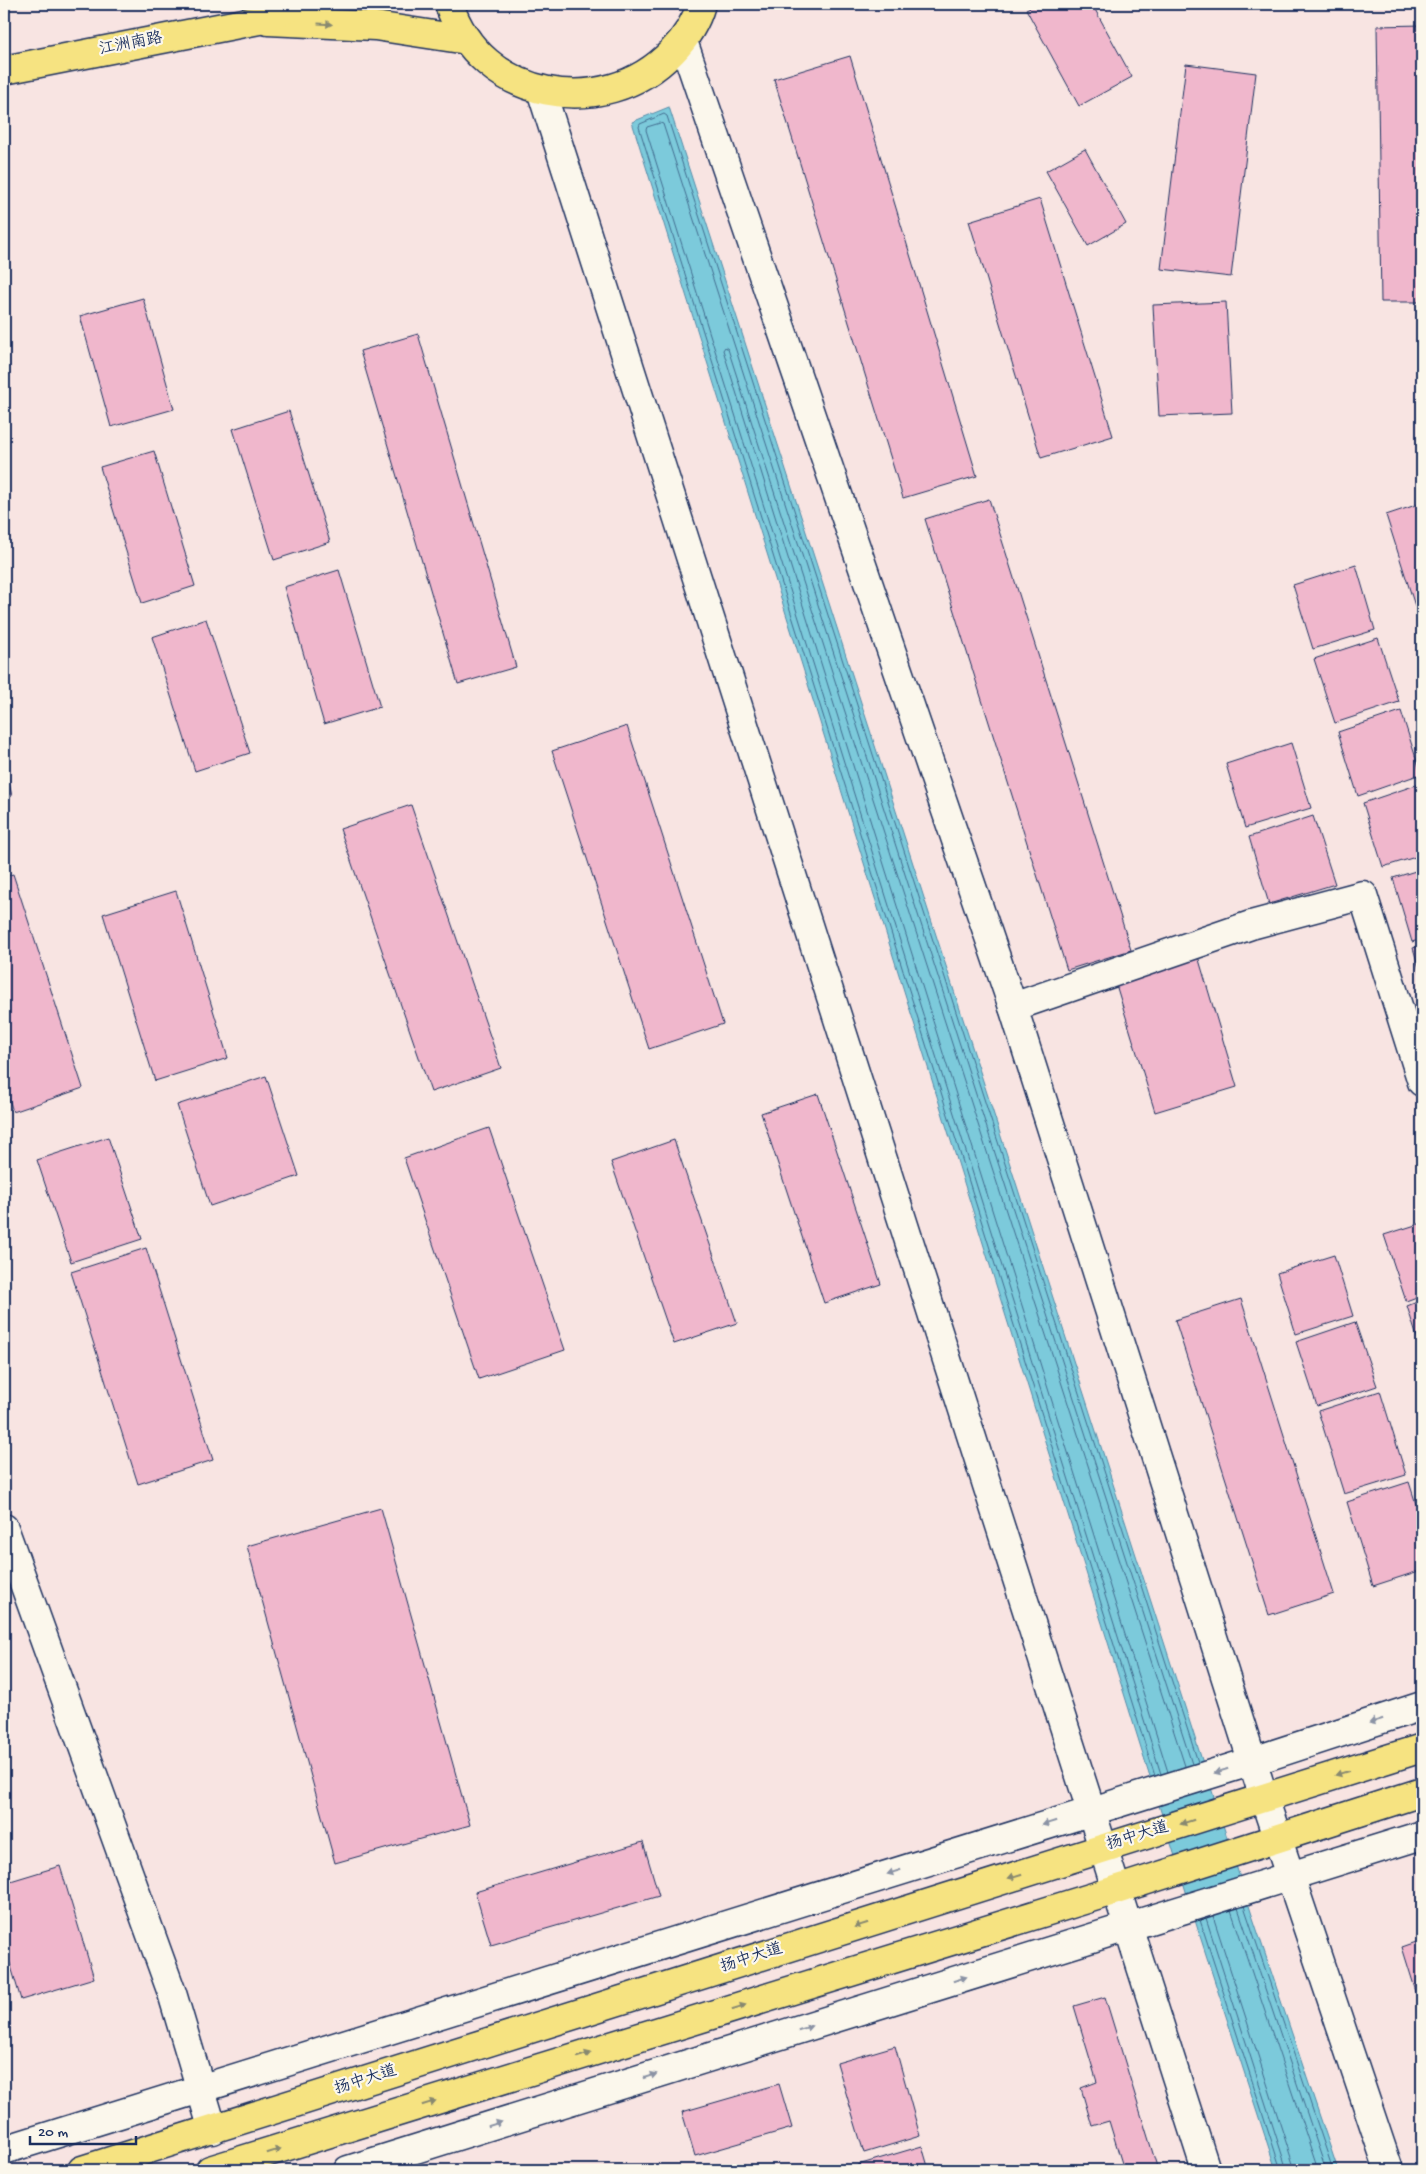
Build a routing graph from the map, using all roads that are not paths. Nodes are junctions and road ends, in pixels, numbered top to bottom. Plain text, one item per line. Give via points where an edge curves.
1 (299, 4) edge
2 (449, 4) edge
3 (701, 4) edge
4 (259, 20) junction
5 (467, 40) junction
6 (683, 41) junction
7 (4, 70) edge
8 (541, 90) junction
9 (1013, 1007) junction
10 (1422, 1082) edge
11 (4, 1528) edge
12 (1422, 1706) edge
13 (1422, 1748) edge
14 (1252, 1761) junction
15 (1422, 1792) edge
16 (1264, 1798) junction
17 (1090, 1810) junction
18 (1422, 1835) edge
19 (1279, 1837) junction
20 (1103, 1848) junction
21 (1292, 1876) junction
22 (1116, 1890) junction
23 (1127, 1927) junction
24 (201, 2089) junction
25 (213, 2130) junction
26 (4, 2150) edge
27 (82, 2170) edge
28 (210, 2170) edge
29 (348, 2170) edge
30 (1206, 2170) edge
31 (1389, 2170) edge

1 - 4 main road
2 - 5 main road
3 - 6 main road
4 -> 5 main road via 375,26
4 - 7 main road, 江洲南路
5 - 8 main road via 504,74
6 - 8 main road via 660,64 633,82 602,92 570,94
6 - 9 street
8 - 17 street
9 - 10 street via 1252,925 1363,895
9 - 14 street
11 - 24 street via 169,1984
12 -> 14 street
13 -> 16 main road, 扬中大道
14 - 16 street
14 -> 17 street
15 - 19 main road
16 - 19 street
16 -> 20 main road, 扬中大道
17 - 20 street
17 -> 24 street
18 - 21 street
19 - 21 street
19 - 22 main road
20 - 22 street
20 -> 25 main road, 扬中大道
21 - 23 street
21 - 31 street
22 - 23 street
28 -> 22 main road
29 -> 23 street
23 - 30 street
24 - 25 street
24 - 26 street
25 - 27 main road, 扬中大道

